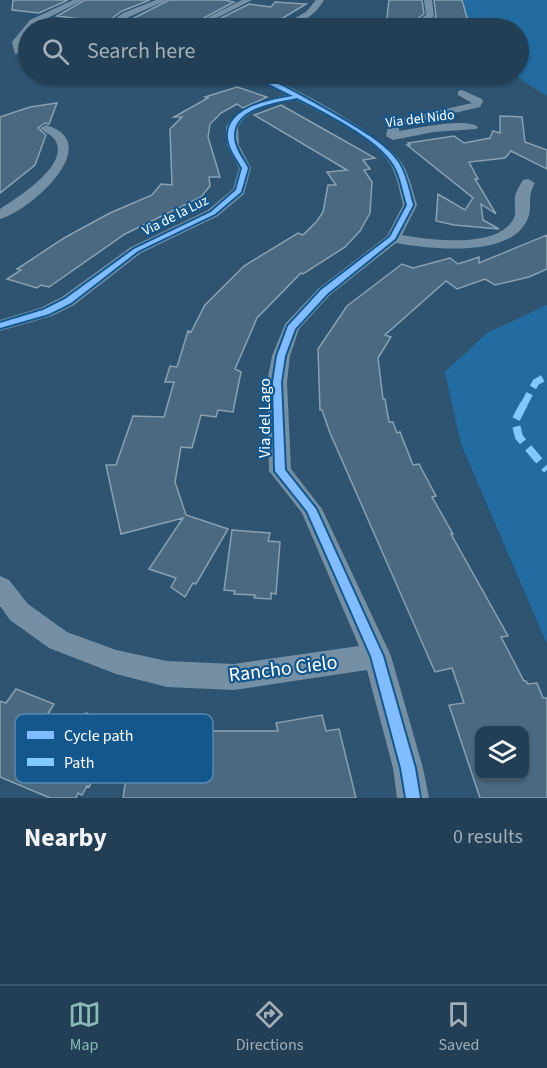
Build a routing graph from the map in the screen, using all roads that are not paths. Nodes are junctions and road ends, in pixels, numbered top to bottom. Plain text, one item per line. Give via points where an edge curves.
1 (79, 0) edge
2 (163, 0) edge
3 (248, 0) edge
4 (320, 0) edge
5 (428, 0) edge
6 (41, 18) edge
7 (122, 18) edge
8 (211, 18) edge
9 (301, 18) edge
10 (427, 18) edge
11 (18, 41) edge
12 (18, 52) edge
13 (270, 84) edge
14 (462, 93) dead end
15 (295, 97) junction
16 (472, 127) dead end
17 (46, 128) dead end
18 (393, 136) junction
19 (372, 140) junction
20 (528, 183) dead end
21 (0, 215) edge
22 (393, 238) junction
23 (0, 326) edge
24 (0, 586) edge
25 (377, 656) junction
26 (413, 798) edge

1 - 6 street
2 - 7 street
3 - 8 street
4 - 9 street
5 - 10 street
11 - 12 street via 13,53
13 - 15 street, Via del Lago
14 - 18 street via 478,101 476,105 393,124
15 - 19 street, Via del Lago
15 - 23 street, Via de la Luz via 268,103 234,122 233,145 245,168 239,191 213,213 136,250 68,301
16 - 18 street, Via del Nido
17 - 21 street via 60,139 64,150 61,164 34,191
18 - 19 street, Via del Nido
19 - 22 street, Via del Lago via 394,160 410,205
20 - 22 street via 522,195 521,219 499,236 446,245
22 - 25 street, Via del Lago via 324,292 291,328 281,356 278,382 279,471 311,510
24 - 25 street, Rancho Cielo via 19,612 58,640 116,662 167,674 234,677
25 - 26 street, Via del Lago

